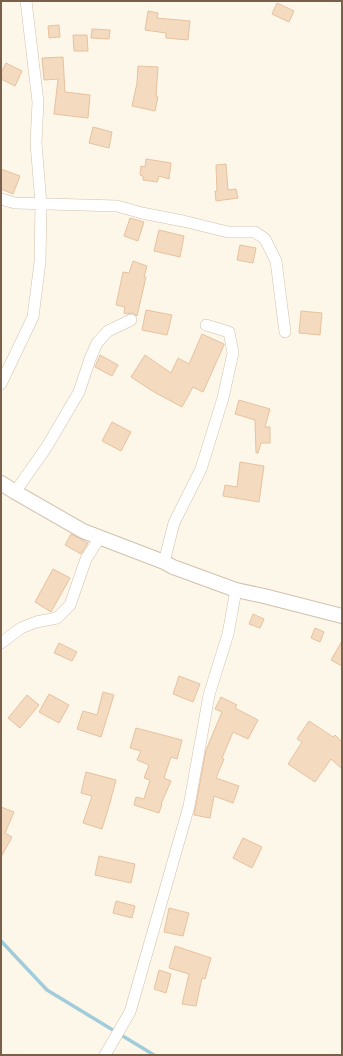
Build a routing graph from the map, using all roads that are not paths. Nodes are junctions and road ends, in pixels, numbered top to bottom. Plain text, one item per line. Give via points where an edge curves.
1 (26, 1) edge
2 (1, 199) edge
3 (41, 204) junction
4 (131, 320) dead end
5 (206, 324) dead end
6 (284, 332) dead end
7 (1, 384) edge
8 (1, 483) edge
9 (15, 492) junction
10 (100, 537) junction
11 (164, 562) junction
12 (236, 590) junction
13 (342, 616) edge
14 (1, 643) edge
15 (105, 1055) edge

1 - 3 street via 38,102 36,143
2 - 3 street via 15,203
3 - 6 street via 118,206 228,232 255,232 265,239 276,261
3 - 7 street via 40,262 33,317
4 - 9 street via 108,331 97,343 79,392 46,448
5 - 11 street via 229,332 233,353 223,398 201,469 174,523
8 - 9 street
9 - 10 street via 83,531
10 - 11 street
10 - 14 street via 86,559 70,605 57,618 21,628
11 - 12 street
12 - 13 street
12 - 15 street via 228,634 209,695 189,806 130,1012

